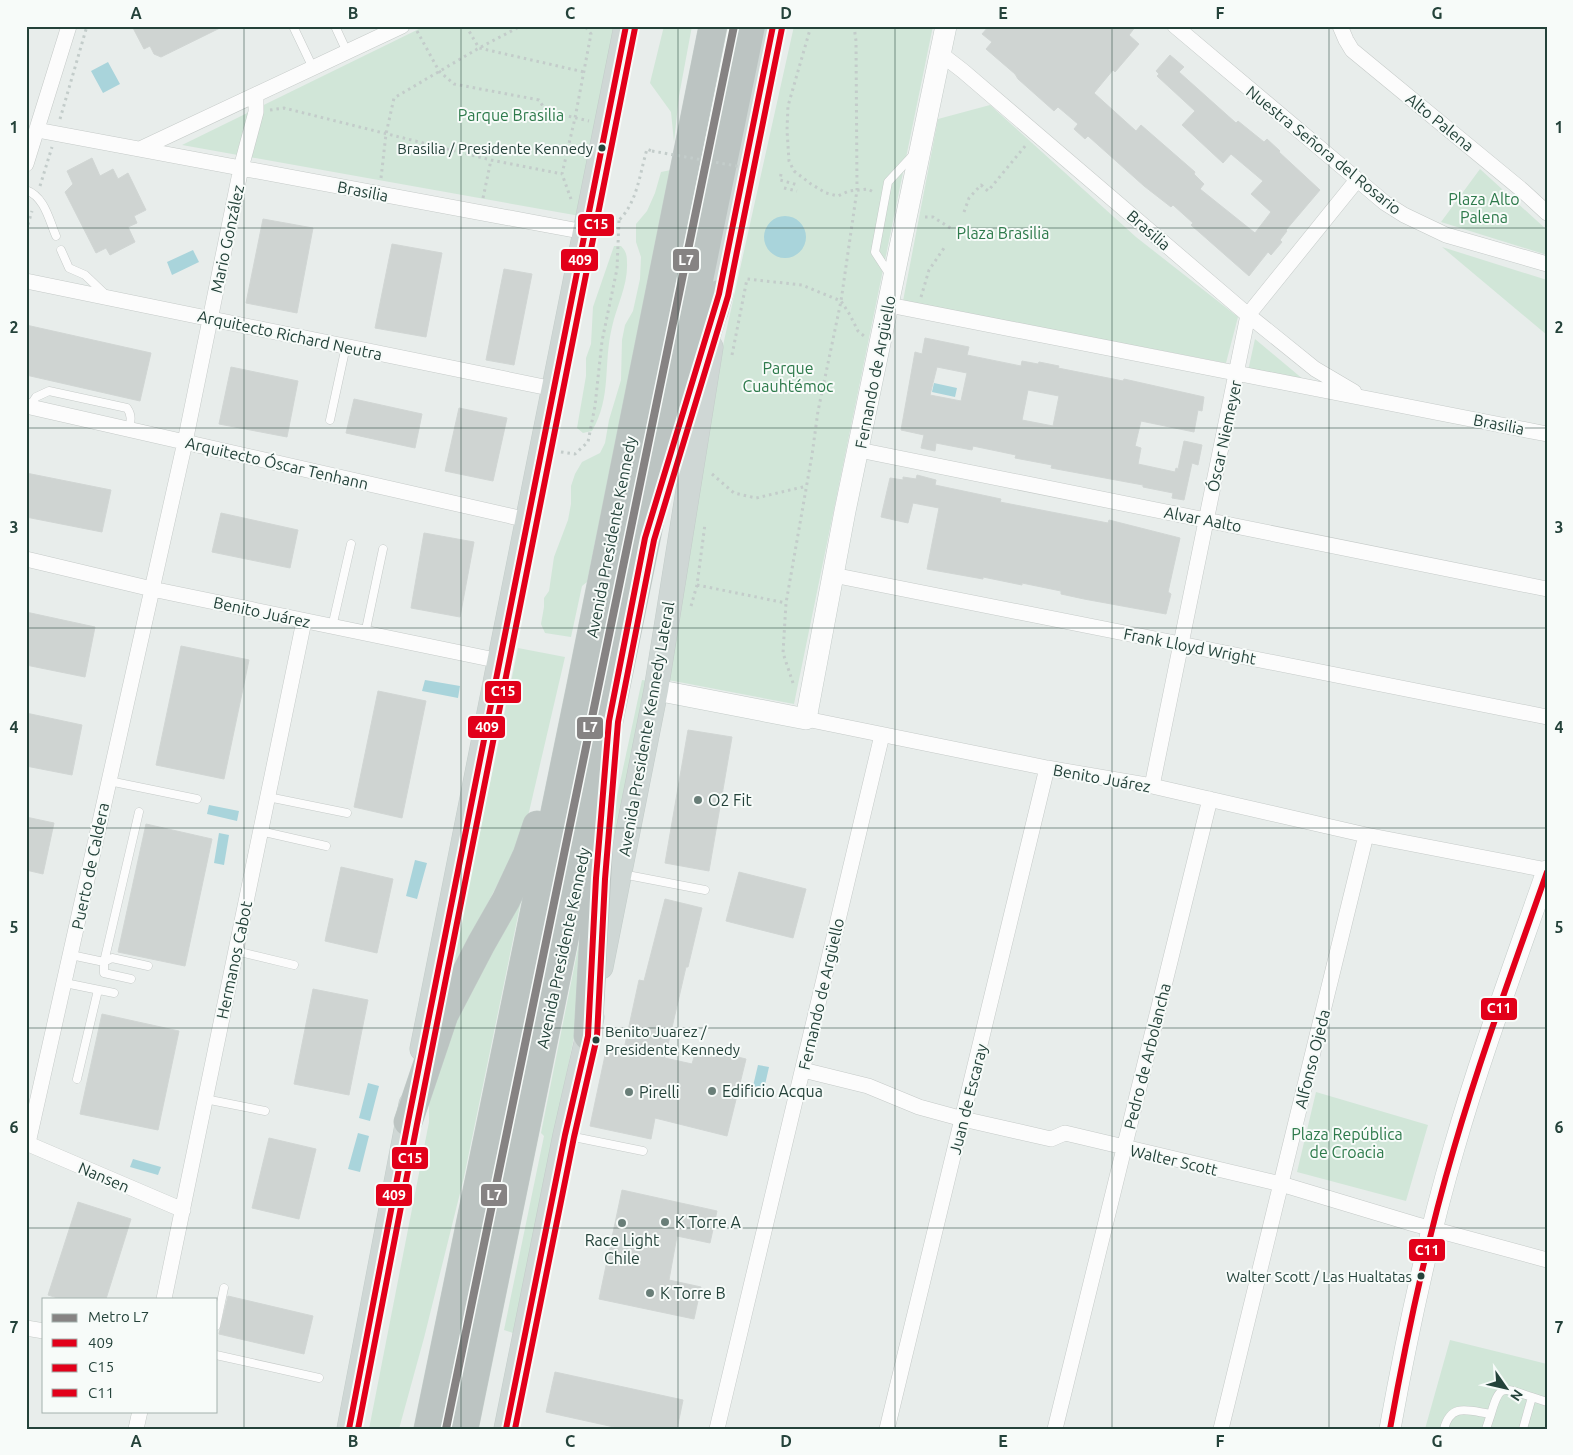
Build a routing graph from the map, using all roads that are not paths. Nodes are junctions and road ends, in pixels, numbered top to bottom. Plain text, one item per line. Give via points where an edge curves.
1 (69, 26) edge
2 (293, 26) edge
3 (335, 26) edge
4 (402, 26) edge
5 (626, 26) edge
6 (713, 26) edge
7 (751, 26) edge
8 (773, 26) edge
9 (946, 26) edge
10 (1175, 26) edge
11 (1340, 26) edge
12 (347, 52) junction
13 (941, 54) junction
14 (313, 68) junction
15 (256, 95) junction
16 (37, 130) junction
17 (140, 149) junction
18 (26, 164) edge
19 (242, 168) junction
20 (1357, 180) junction
21 (26, 190) edge
22 (1547, 213) edge
23 (587, 224) junction
24 (56, 236) dead end
25 (61, 250) dead end
26 (1547, 264) edge
27 (26, 281) edge
28 (719, 294) junction
29 (108, 298) junction
30 (888, 305) junction
31 (1248, 315) junction
32 (211, 318) junction
33 (346, 346) junction
34 (1237, 373) junction
35 (554, 389) junction
36 (1364, 398) junction
37 (28, 406) edge
38 (330, 420) dead end
39 (1547, 434) edge
40 (185, 442) junction
41 (859, 450) junction
42 (528, 520) junction
43 (1207, 520) junction
44 (645, 538) junction
45 (351, 544) dead end
46 (383, 549) dead end
47 (26, 559) edge
48 (833, 575) junction
49 (152, 589) junction
50 (1547, 590) edge
51 (304, 621) junction
52 (332, 627) junction
53 (365, 634) junction
54 (1181, 645) junction
55 (500, 662) junction
56 (580, 690) junction
57 (656, 690) junction
58 (808, 711) junction
59 (1547, 717) edge
60 (609, 721) junction
61 (882, 735) junction
62 (1048, 768) junction
63 (110, 781) junction
64 (1152, 786) junction
65 (268, 797) junction
66 (197, 799) dead end
67 (1210, 799) junction
68 (139, 812) dead end
69 (347, 813) dead end
70 (260, 831) junction
71 (1366, 834) junction
72 (326, 846) dead end
73 (1547, 871) edge
74 (620, 873) junction
75 (705, 890) dead end
76 (236, 951) junction
77 (71, 955) junction
78 (104, 962) junction
79 (294, 965) dead end
80 (148, 966) dead end
81 (131, 979) dead end
82 (65, 983) junction
83 (98, 990) junction
84 (114, 993) dead end
85 (588, 1036) junction
86 (803, 1070) junction
87 (77, 1079) dead end
88 (205, 1099) junction
89 (265, 1112) dead end
90 (963, 1119) junction
91 (408, 1122) junction
92 (565, 1135) junction
93 (27, 1143) edge
94 (1124, 1148) junction
95 (643, 1151) dead end
96 (1281, 1184) junction
97 (182, 1210) junction
98 (1433, 1229) junction
99 (1547, 1260) edge
100 (224, 1288) dead end
101 (164, 1298) edge
102 (218, 1316) edge
103 (26, 1328) edge
104 (42, 1331) edge
105 (218, 1355) edge
106 (319, 1378) dead end
107 (1532, 1396) junction
108 (1547, 1402) edge
109 (140, 1412) edge
110 (1491, 1414) junction
111 (136, 1429) edge
112 (349, 1429) edge
113 (428, 1429) edge
114 (464, 1429) edge
115 (506, 1429) edge
116 (717, 1429) edge
117 (888, 1429) edge
118 (1055, 1429) edge
119 (1221, 1429) edge
120 (1390, 1429) edge
121 (1444, 1429) edge
122 (1486, 1429) edge
123 (1523, 1429) edge

1 - 16 street
2 - 14 lane
3 - 12 lane
4 - 12 street
5 - 23 main road
6 - 56 highway, Avenida Presidente Kennedy
7 - 44 highway, Avenida Presidente Kennedy
8 - 28 main road, Avenida Presidente Kennedy Lateral
9 - 13 street, Fernando de Argüello
10 - 20 street, Nuestra Señora del Rosario
11 - 22 street, Alto Palena via 1352,50
12 - 14 street
13 - 30 street, Fernando de Argüello
13 - 31 street, Brasilia
14 - 15 street
15 - 17 street
15 - 19 street, Mario González via 256,112
16 - 17 street, Brasilia
16 - 18 street
17 - 19 street, Brasilia
19 - 23 street, Brasilia via 480,213
19 - 32 street, Mario González
20 - 26 street, Nuestra Señora del Rosario via 1385,203 1439,232
20 - 31 street, Óscar Niemeyer
21 - 24 lane via 39,198
23 - 35 main road
25 - 29 lane via 69,268 85,275
27 - 29 street, Arquitecto Richard Neutra
28 - 44 highway
28 - 57 main road, Avenida Presidente Kennedy Lateral
29 - 32 street, Arquitecto Richard Neutra
30 - 34 street, Brasilia
30 - 41 street, Fernando de Argüello
31 - 34 street, Óscar Niemeyer
31 - 36 street, Brasilia via 1315,369
32 - 33 street, Arquitecto Richard Neutra
32 - 40 street, Mario González
33 - 35 street, Arquitecto Richard Neutra
33 - 38 lane
34 - 36 street, Brasilia
34 - 43 street, Óscar Niemeyer
35 - 42 main road
36 - 39 street, Brasilia
37 - 40 street, Arquitecto Óscar Tenhann
40 - 42 street, Arquitecto Óscar Tenhann
40 - 49 street, Mario González
41 - 43 street, Alvar Aalto
41 - 48 street, Fernando de Argüello
42 - 55 main road
43 - 50 street, Alvar Aalto
43 - 54 street, Óscar Niemeyer
44 - 60 highway, Avenida Presidente Kennedy
45 - 52 lane
46 - 53 lane
47 - 49 street, Benito Juárez
48 - 54 street, Frank Lloyd Wright
48 - 58 street, Fernando de Argüello
49 - 51 street, Benito Juárez
49 - 63 street, Puerto de Caldera
51 - 52 street, Benito Juárez
51 - 65 street, Hermanos Cabot
52 - 53 street, Benito Juárez
53 - 55 street, Benito Juárez
54 - 59 street, Frank Lloyd Wright
54 - 64 street, Óscar Niemeyer
55 - 91 main road
56 - 91 highway via 527,856 444,1015
56 - 113 highway, Avenida Presidente Kennedy
57 - 58 street, Benito Juárez
57 - 74 main road, Avenida Presidente Kennedy Lateral
58 - 61 street, Benito Juárez
60 - 85 highway via 596,878
60 - 114 highway, Avenida Presidente Kennedy
61 - 62 street, Benito Juárez
61 - 86 street, Fernando de Argüello
62 - 64 street, Benito Juárez
62 - 90 street, Juan de Escaray
63 - 66 lane
63 - 77 street, Puerto de Caldera
64 - 67 street, Benito Juárez
65 - 69 lane
65 - 70 street, Hermanos Cabot
67 - 71 street, Benito Juárez
67 - 94 street, Pedro de Arbolancha
68 - 78 lane
70 - 72 lane
70 - 76 street, Hermanos Cabot
71 - 73 street, Benito Juárez
71 - 96 street, Alfonso Ojeda
73 - 98 street via 1466,1108
74 - 75 lane
74 - 85 main road, Avenida Presidente Kennedy Lateral
76 - 79 lane
76 - 88 street, Hermanos Cabot
77 - 78 lane
77 - 82 street, Puerto de Caldera
78 - 80 lane via 112,958
78 - 81 lane via 104,973
82 - 83 lane
82 - 93 street, Puerto de Caldera
83 - 84 lane
83 - 87 lane
85 - 92 main road, Avenida Presidente Kennedy Lateral
86 - 90 street, Walter Scott via 868,1086 919,1107
86 - 116 street, Fernando de Argüello
88 - 89 lane
88 - 97 street, Hermanos Cabot
90 - 94 street, Walter Scott via 1051,1139 1065,1133
90 - 117 street, Juan de Escaray
91 - 112 main road
92 - 95 lane
92 - 115 main road, Avenida Presidente Kennedy Lateral
93 - 97 street, Nansen
94 - 96 street, Walter Scott
94 - 118 street, Pedro de Arbolancha
96 - 98 street, Walter Scott
96 - 119 street, Alfonso Ojeda
97 - 101 street, Hermanos Cabot
98 - 99 street, Walter Scott
98 - 120 street
100 - 102 lane
103 - 104 street
105 - 106 lane
107 - 108 lane
107 - 110 lane via 1506,1389 1499,1391
107 - 123 lane
109 - 111 street
110 - 121 lane via 1453,1412 1446,1419
110 - 122 lane

